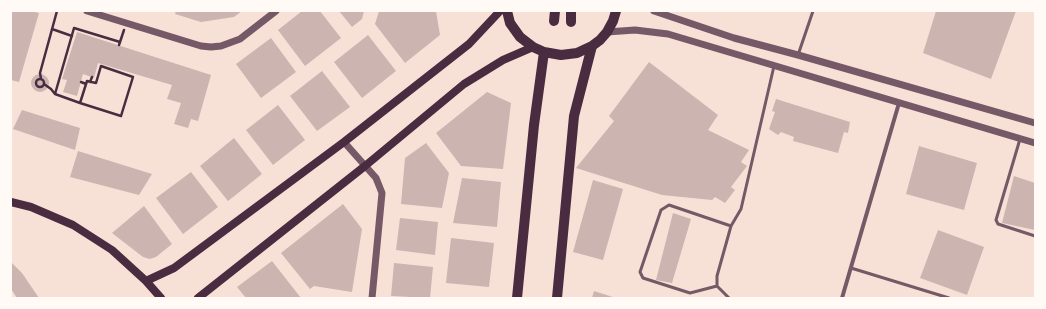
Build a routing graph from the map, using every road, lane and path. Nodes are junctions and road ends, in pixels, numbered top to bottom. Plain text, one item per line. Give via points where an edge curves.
1 (57, 11) edge
2 (87, 11) edge
3 (276, 11) edge
4 (500, 11) edge
5 (506, 11) edge
6 (571, 11) edge
7 (616, 11) edge
8 (654, 11) edge
9 (812, 11) edge
10 (571, 22) dead end
11 (52, 29) junction
12 (124, 31) dead end
13 (607, 32) junction
14 (72, 36) junction
15 (120, 42) junction
16 (119, 45) dead end
17 (592, 46) junction
18 (533, 47) junction
19 (544, 52) junction
20 (798, 54) junction
21 (774, 66) junction
22 (92, 77) dead end
23 (40, 79) junction
24 (81, 82) dead end
25 (90, 82) junction
26 (44, 84) junction
27 (86, 84) junction
28 (55, 94) junction
29 (80, 103) junction
30 (900, 103) junction
31 (1035, 123) edge
32 (1020, 138) junction
33 (344, 142) junction
34 (1035, 143) edge
35 (365, 166) junction
36 (11, 202) edge
37 (731, 226) junction
38 (1035, 236) edge
39 (851, 268) junction
40 (146, 281) junction
41 (717, 286) junction
42 (161, 298) edge
43 (198, 298) edge
44 (372, 298) edge
45 (517, 298) edge
46 (557, 298) edge
47 (729, 298) edge
48 (842, 298) edge
49 (949, 298) edge

1 - 11 path
2 - 3 street via 211,47 226,45 240,39
4 - 33 main road via 469,44
5 - 18 main road via 510,23 520,37
6 - 10 main road
7 - 13 main road
8 - 20 street via 734,38
9 - 20 lane
11 - 14 path
11 - 23 path
12 - 15 path
13 - 17 main road
13 - 21 street via 636,30 668,34
14 - 15 path via 74,28
14 - 28 path
15 - 16 path
17 - 19 main road via 577,53 561,55
17 - 46 main road via 574,116
18 - 19 main road
18 - 35 main road via 502,60 464,84
19 - 45 main road
20 - 31 street
21 - 30 street
21 - 37 lane via 741,209
22 - 25 path
23 - 26 path
23 - 26 path via 36,81 36,85 41,87
24 - 27 path
25 - 27 path via 87,81
25 - 29 path via 96,83 101,66 133,77 121,116
26 - 28 path
27 - 29 path
28 - 29 path
30 - 32 street
30 - 39 street
32 - 34 street
32 - 38 lane via 996,220 998,224
33 - 35 street
33 - 40 main road via 174,268
35 - 43 main road
35 - 44 street via 376,178 382,193
36 - 40 main road via 32,207 73,225 112,250
37 - 41 lane via 717,276
37 - 41 lane via 669,205 661,210 640,272 642,278 690,293
39 - 48 street
39 - 49 lane
40 - 42 main road
41 - 47 lane

